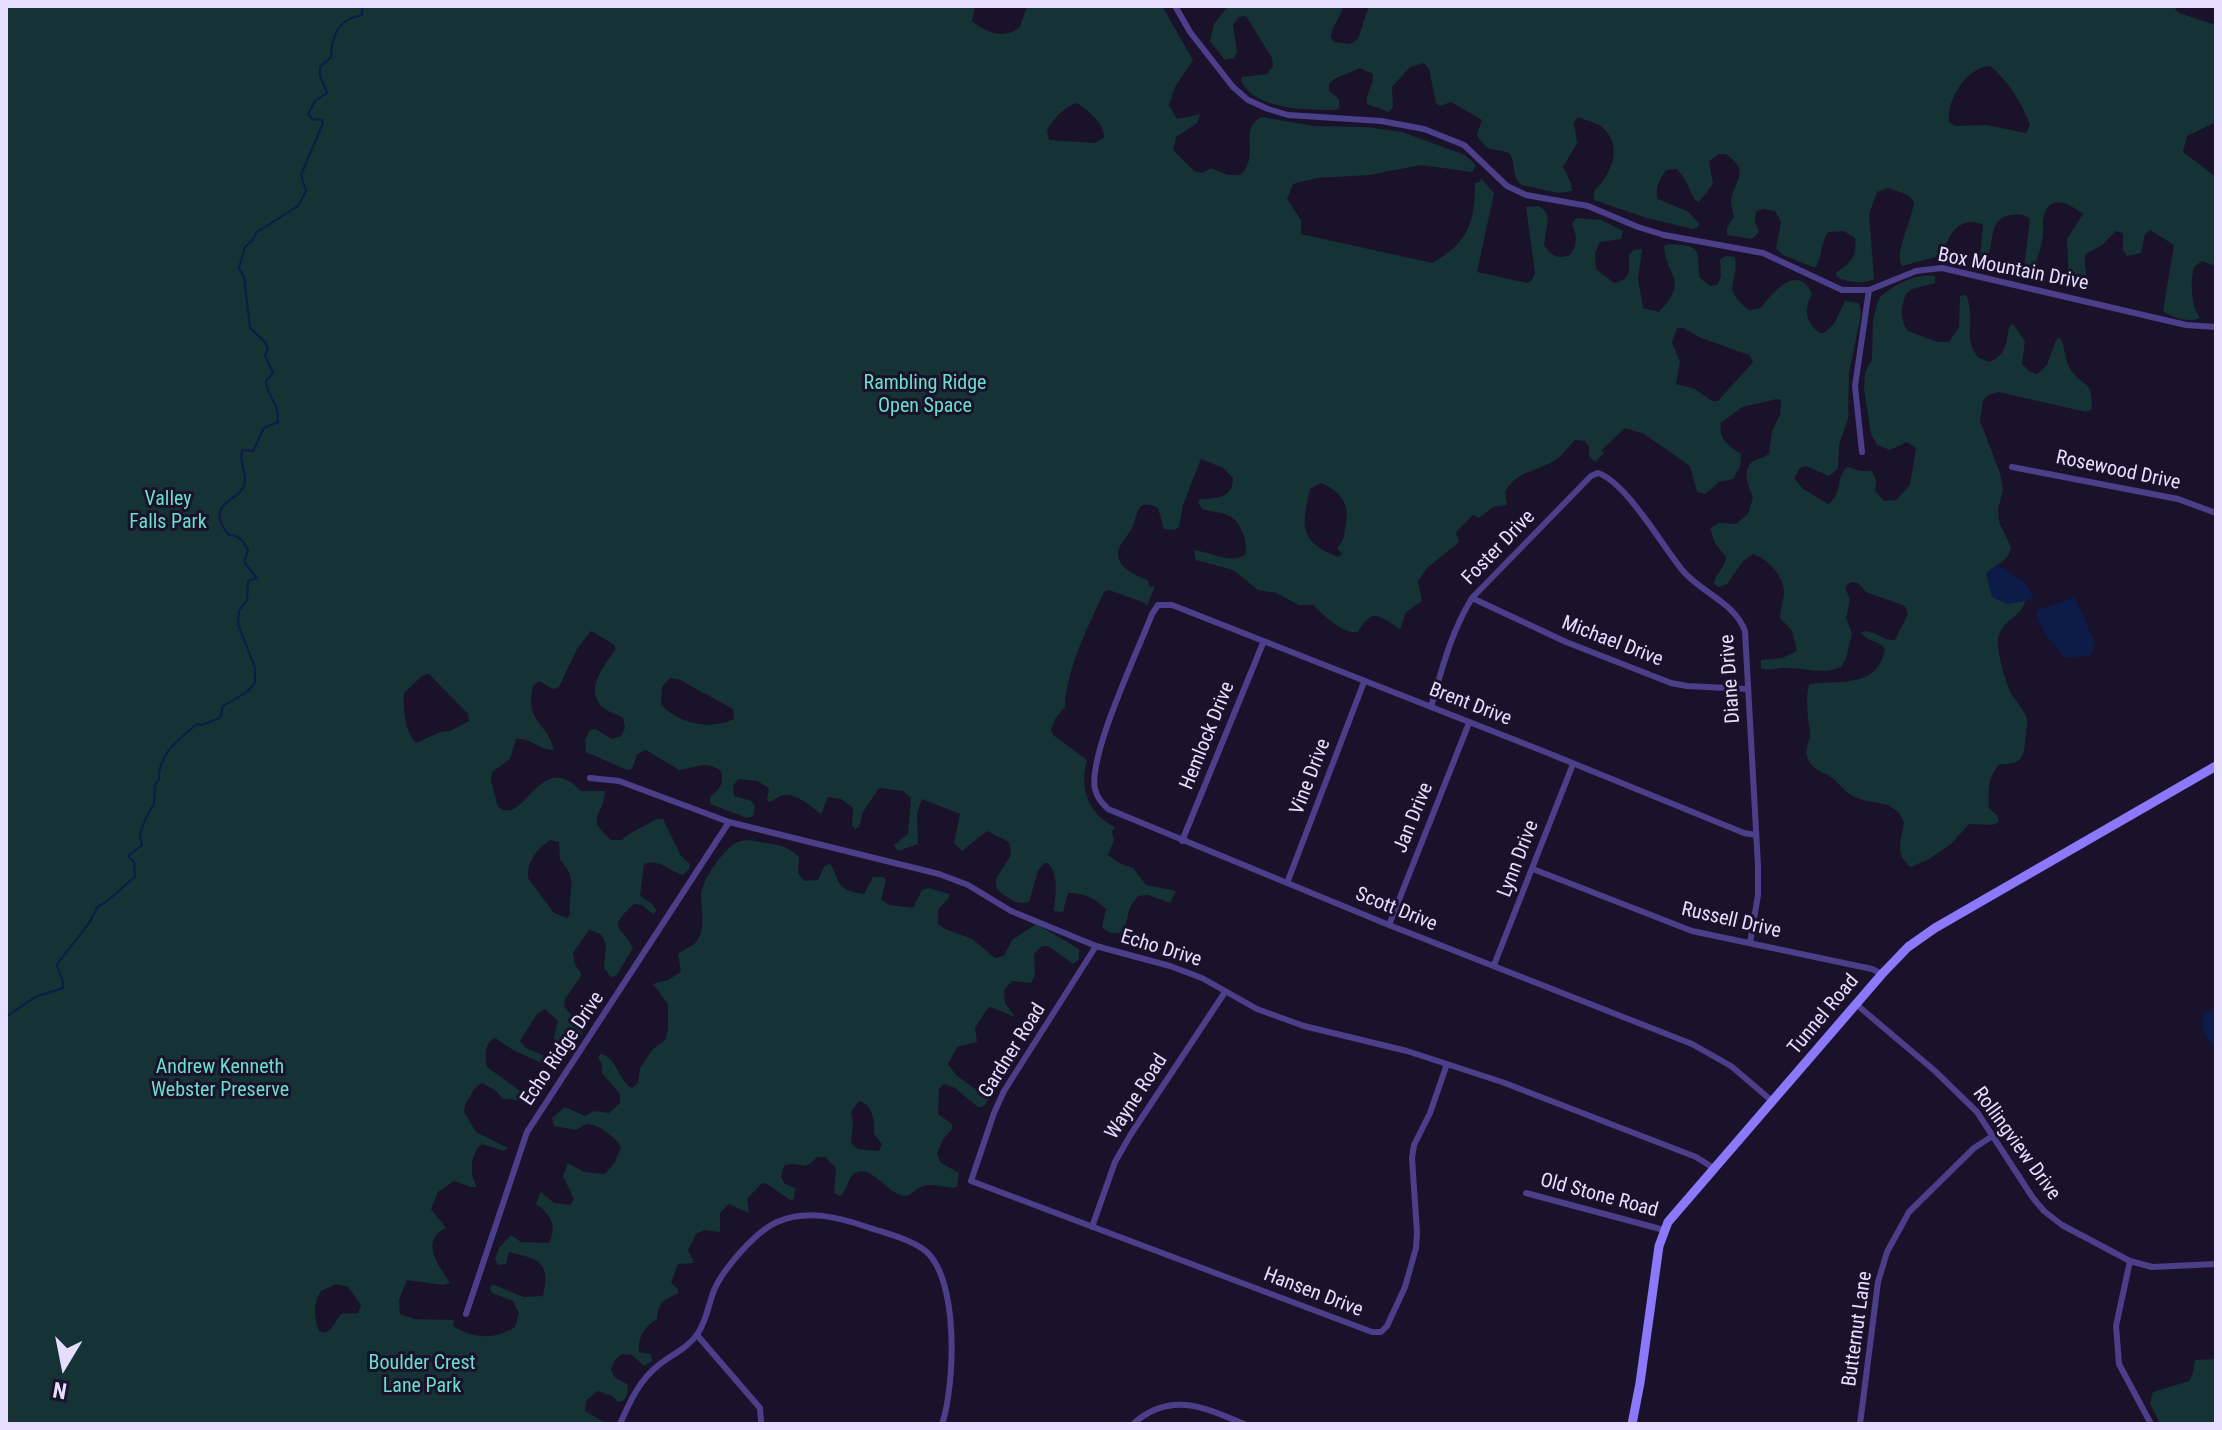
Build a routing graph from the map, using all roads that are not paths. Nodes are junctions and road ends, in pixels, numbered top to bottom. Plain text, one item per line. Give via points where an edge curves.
1 (1175, 6) edge
2 (1869, 290) junction
3 (2216, 327) edge
4 (1862, 452) dead end
5 (2012, 467) dead end
6 (1598, 473) joint
7 (2216, 513) edge
8 (1472, 598) junction
9 (1263, 643) junction
10 (1364, 682) junction
11 (1747, 689) junction
12 (1119, 698) joint
13 (1431, 707) junction
14 (1469, 723) junction
15 (1573, 764) junction
16 (2216, 766) edge
17 (590, 778) dead end
18 (729, 822) junction
19 (1756, 835) junction
20 (1182, 841) junction
21 (1533, 869) junction
22 (1287, 883) junction
23 (1389, 925) junction
24 (1750, 943) junction
25 (1096, 946) junction
26 (1494, 965) junction
27 (1882, 974) junction
28 (1225, 992) junction
29 (1857, 1005) junction
30 (1447, 1064) junction
31 (1773, 1102) junction
32 (1991, 1137) junction
33 (1715, 1169) junction
34 (971, 1181) joint
35 (1526, 1193) dead end
36 (1092, 1227) junction
37 (1664, 1230) junction
38 (2130, 1261) junction
39 (2216, 1264) edge
40 (466, 1314) dead end
41 (697, 1335) junction
42 (761, 1421) dead end
43 (620, 1424) edge
44 (942, 1424) edge
45 (1133, 1424) edge
46 (1244, 1424) edge
47 (1632, 1424) edge
48 (1860, 1424) edge
49 (2151, 1424) edge

1 - 2 street, Box Mountain Drive via 1233,87 1257,105 1288,115 1424,129 1464,145 1507,186 1526,195 1588,206 1664,235 1763,253 1833,287
2 - 3 street, Box Mountain Drive via 1916,271 1942,268 2186,325
2 - 4 street via 1855,386
5 - 7 street, Rosewood Drive via 2178,499
6 - 8 street, Foster Drive
6 - 11 street, Diane Drive via 1624,493 1687,575 1740,617
8 - 11 street, Michael Drive via 1671,683
8 - 13 street, Foster Drive via 1458,621
9 - 10 street, Brent Drive
9 - 12 street, Brent Drive via 1172,605 1158,605
9 - 20 street, Hemlock Drive
10 - 13 street, Brent Drive
10 - 22 street, Vine Drive
11 - 19 street, Diane Drive
12 - 20 street, Scott Drive via 1096,758 1098,799 1108,809
13 - 14 street, Brent Drive
14 - 15 street, Brent Drive
14 - 23 street, Jan Drive
15 - 19 street, Brent Drive
15 - 21 street, Lynn Drive
16 - 27 main road, Tunnel Road via 1935,928
17 - 18 street, Echo Drive via 619,781
18 - 25 street, Echo Drive via 939,874
18 - 40 street, Echo Ridge Drive via 527,1132
19 - 24 street, Diane Drive via 1758,895
20 - 22 street, Scott Drive
21 - 24 street, Russell Drive via 1668,923
21 - 26 street, Lynn Drive
22 - 23 street, Scott Drive
23 - 26 street, Scott Drive
24 - 27 street, Russell Drive
25 - 28 street, Echo Drive via 1170,966
25 - 34 street, Gardner Road via 1004,1091
26 - 31 street, Scott Drive via 1704,1050
27 - 29 main road, Tunnel Road
28 - 30 street, Echo Drive via 1304,1026
28 - 36 street, Wayne Road via 1115,1162
29 - 31 main road, Tunnel Road
29 - 32 street, Rollingview Drive via 1956,1090
30 - 33 street, Echo Drive via 1594,1116
30 - 36 street, Hansen Drive via 1414,1145 1416,1248 1394,1314 1381,1332
31 - 33 main road, Tunnel Road
32 - 38 street, Rollingview Drive via 2044,1211
32 - 48 street, Butternut Lane via 1909,1212 1887,1252 1878,1282
33 - 37 main road, Tunnel Road
34 - 36 street, Hansen Drive
35 - 37 street, Old Stone Road
37 - 47 main road, Tunnel Road
38 - 39 street, Rollingview Drive via 2152,1267
38 - 49 street via 2116,1326 2119,1364
41 - 42 street via 760,1408
41 - 43 street via 646,1378
41 - 44 street via 726,1270 775,1223 814,1215 903,1240 935,1261 950,1300
45 - 46 street via 1153,1409 1182,1404

